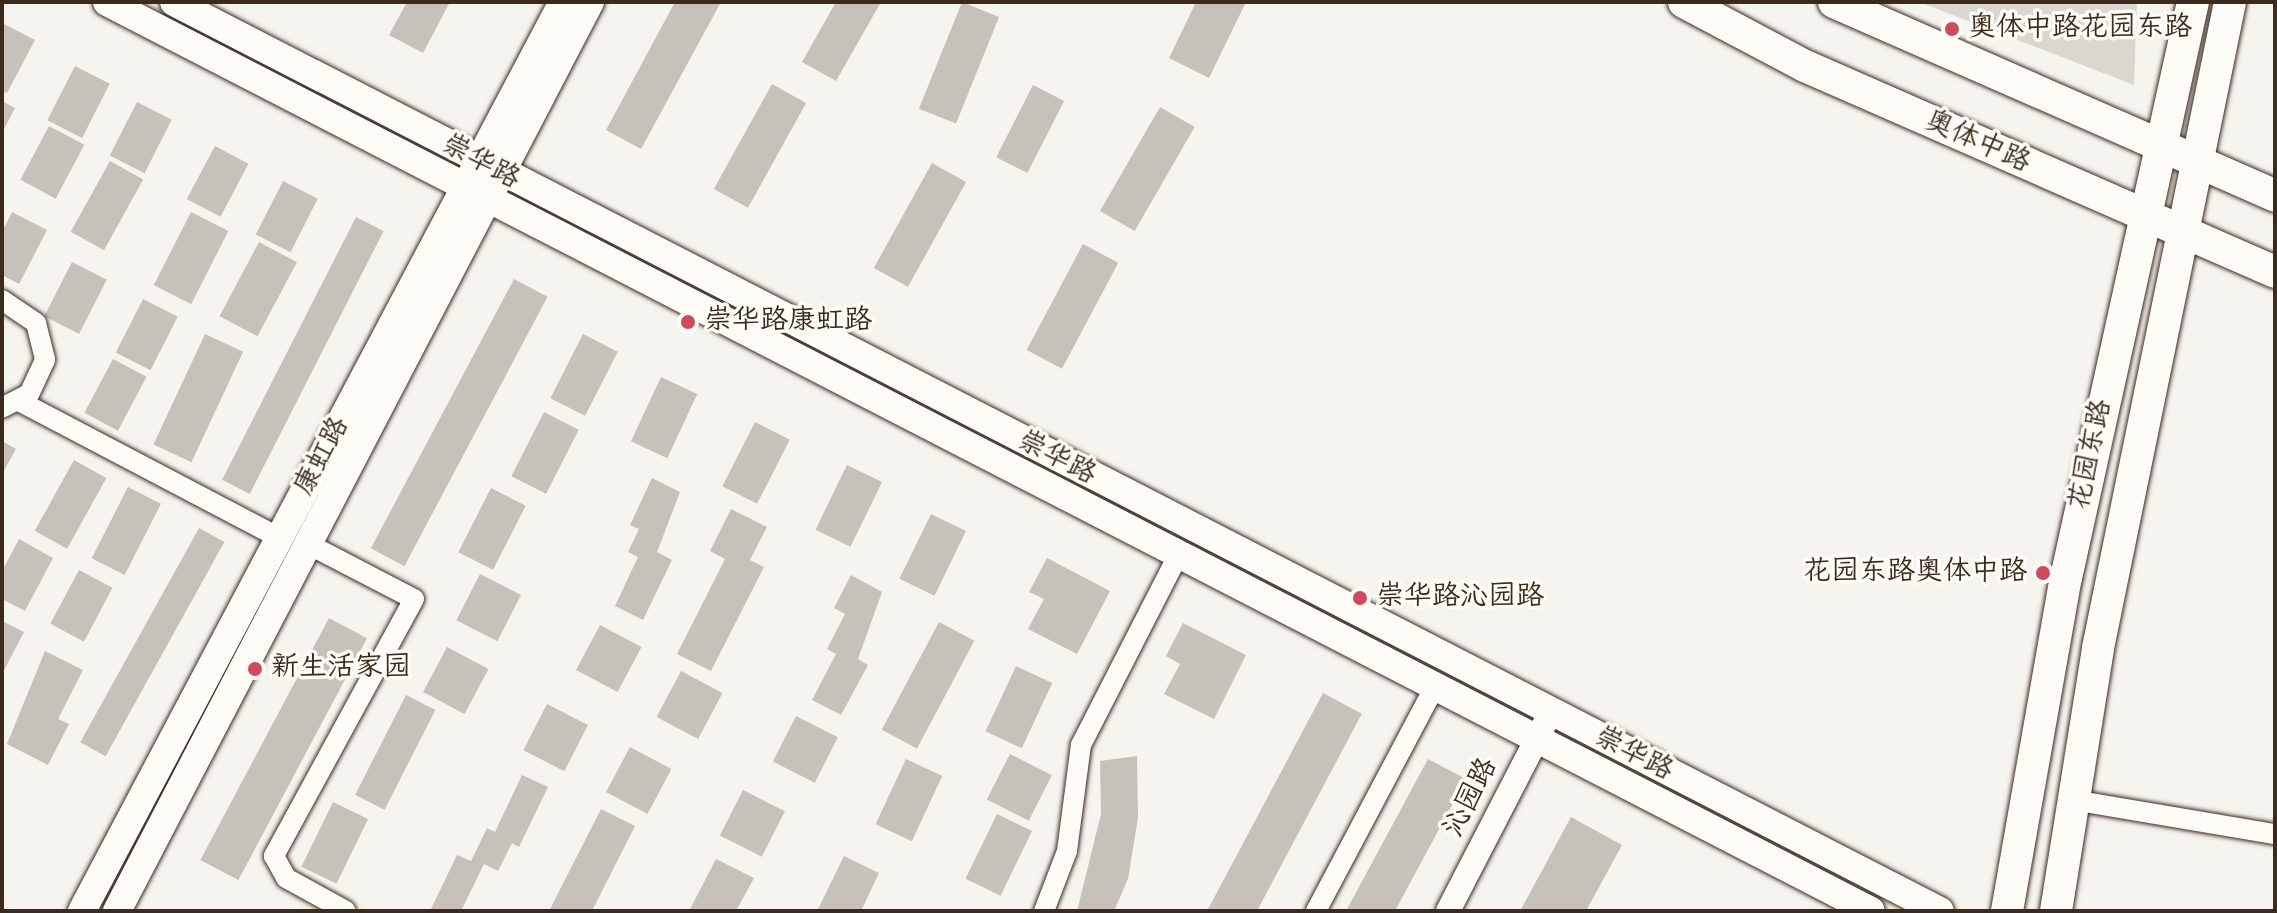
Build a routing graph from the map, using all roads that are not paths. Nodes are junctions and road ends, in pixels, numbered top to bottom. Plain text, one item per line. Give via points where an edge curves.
1 (107, 2) edge
2 (174, 2) edge
3 (563, 2) edge
4 (590, 2) edge
5 (1684, 2) edge
6 (1834, 2) edge
7 (2193, 2) edge
8 (2230, 2) edge
9 (2158, 146) junction
10 (2198, 163) junction
11 (490, 169) junction
12 (2275, 196) edge
13 (475, 197) junction
14 (2142, 217) junction
15 (2182, 231) junction
16 (2275, 272) edge
17 (2, 300) edge
18 (10, 405) edge
19 (280, 538) junction
20 (308, 544) junction
21 (1177, 557) junction
22 (1434, 688) junction
23 (1550, 713) junction
24 (1536, 740) junction
25 (2073, 800) junction
26 (2275, 834) edge
27 (82, 911) edge
28 (117, 911) edge
29 (346, 911) edge
30 (1044, 911) edge
31 (1316, 911) edge
32 (1448, 911) edge
33 (1871, 911) edge
34 (1940, 911) edge
35 (2007, 911) edge
36 (2056, 911) edge

1 - 13 main road, 崇华路
2 - 11 main road, 崇华路
3 - 11 main road, 康虹路
4 - 11 main road, 康虹路
5 - 14 main road, 奥体中路 via 1805,66
6 - 9 main road
7 - 9 main road, 花园东路
8 - 10 main road, 花园东路
9 - 10 main road
9 - 14 main road, 花园东路
10 - 12 main road
10 - 15 main road, 花园东路
11 - 13 main road, 康虹路
11 - 23 main road, 崇华路
13 - 19 main road, 康虹路
13 - 20 main road, 康虹路
13 - 21 main road, 崇华路
14 - 15 main road, 奥体中路
14 - 35 main road, 花园东路
15 - 16 main road, 奥体中路
15 - 25 main road, 花园东路
17 - 18 street via 23,309 44,341 40,378
18 - 19 street
19 - 27 main road, 康虹路
20 - 28 main road, 康虹路
20 - 29 street via 414,599 274,856 286,878
21 - 22 main road, 崇华路
21 - 30 street via 1081,745 1067,851
22 - 24 main road, 崇华路
22 - 31 street
23 - 24 street, 沁园路
23 - 34 main road, 崇华路
24 - 32 street, 沁园路
24 - 33 main road, 崇华路
25 - 26 street
25 - 36 main road, 花园东路

